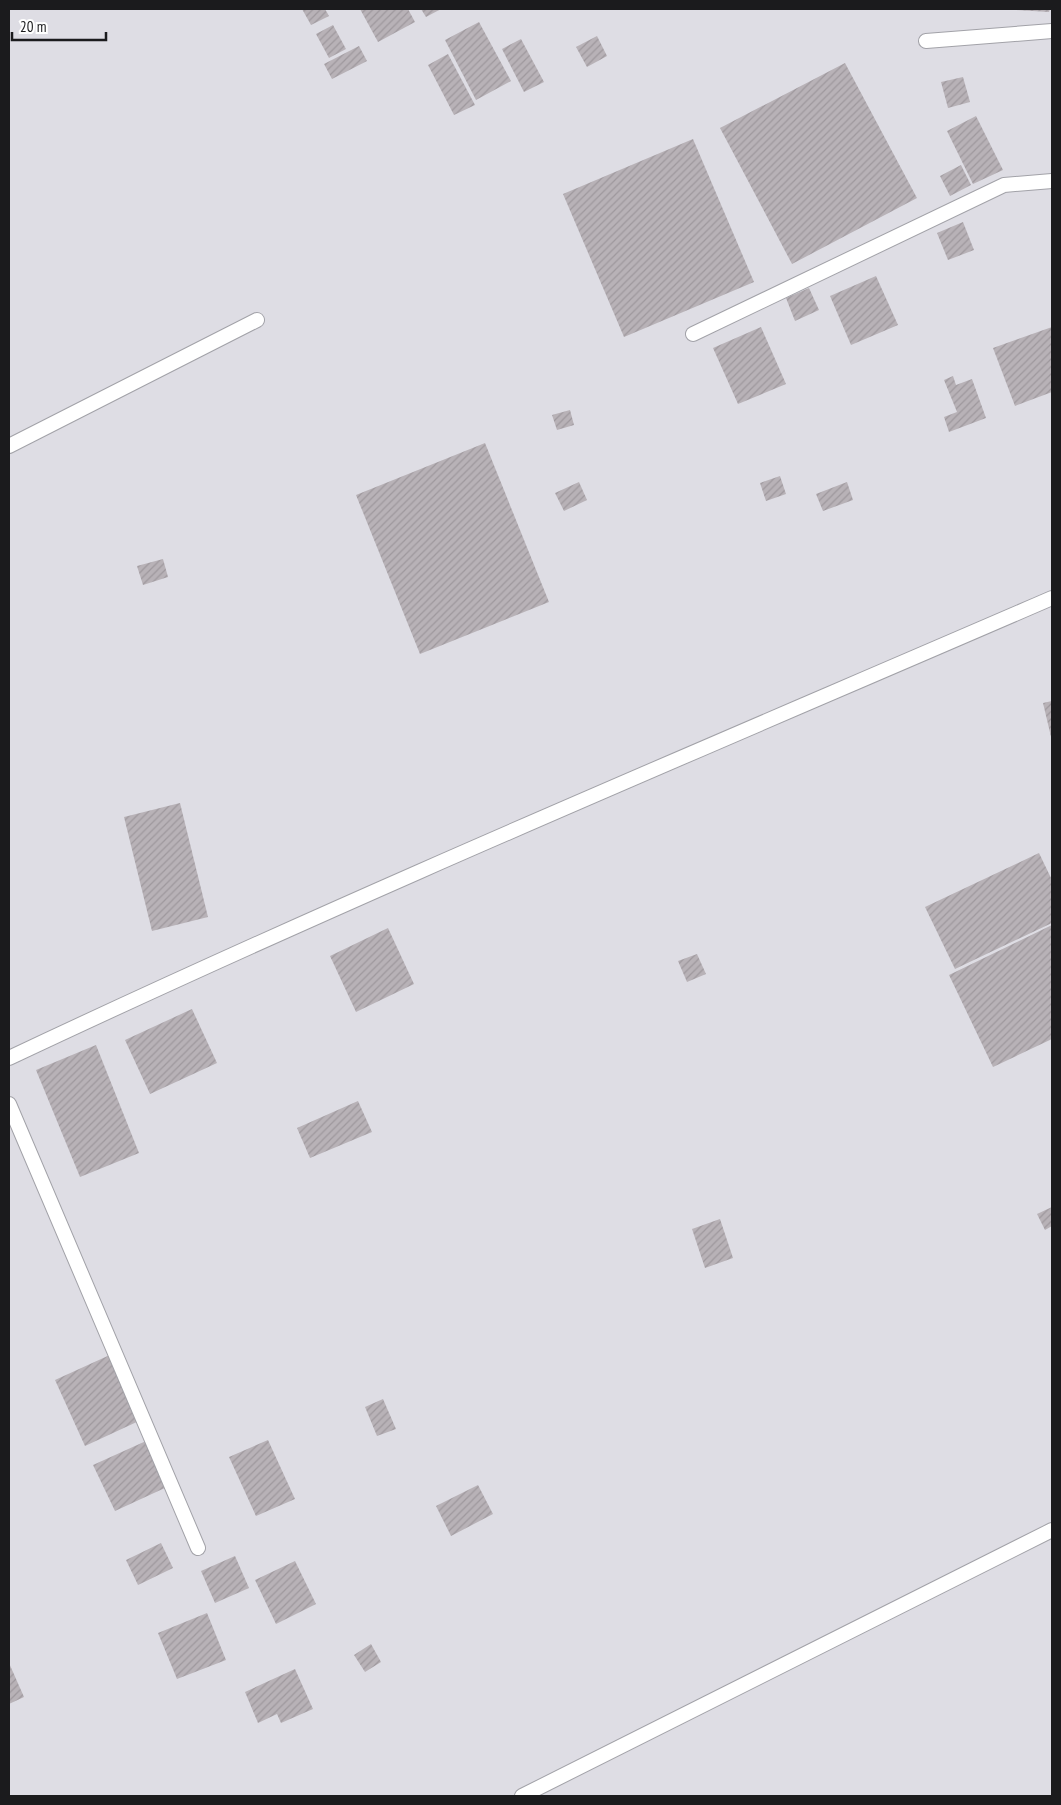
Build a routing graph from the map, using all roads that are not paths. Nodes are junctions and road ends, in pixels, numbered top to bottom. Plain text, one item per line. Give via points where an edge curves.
1 (1052, 31) edge
2 (926, 41) dead end
3 (1052, 181) edge
4 (257, 320) dead end
5 (693, 334) dead end
6 (9, 446) edge
7 (1052, 598) edge
8 (9, 1058) edge
9 (9, 1104) edge
10 (1052, 1530) edge
11 (198, 1548) dead end
12 (522, 1796) edge

1 - 2 lane
3 - 5 lane via 1004,185
4 - 6 lane
7 - 8 lane via 369,893
9 - 11 lane
10 - 12 lane

